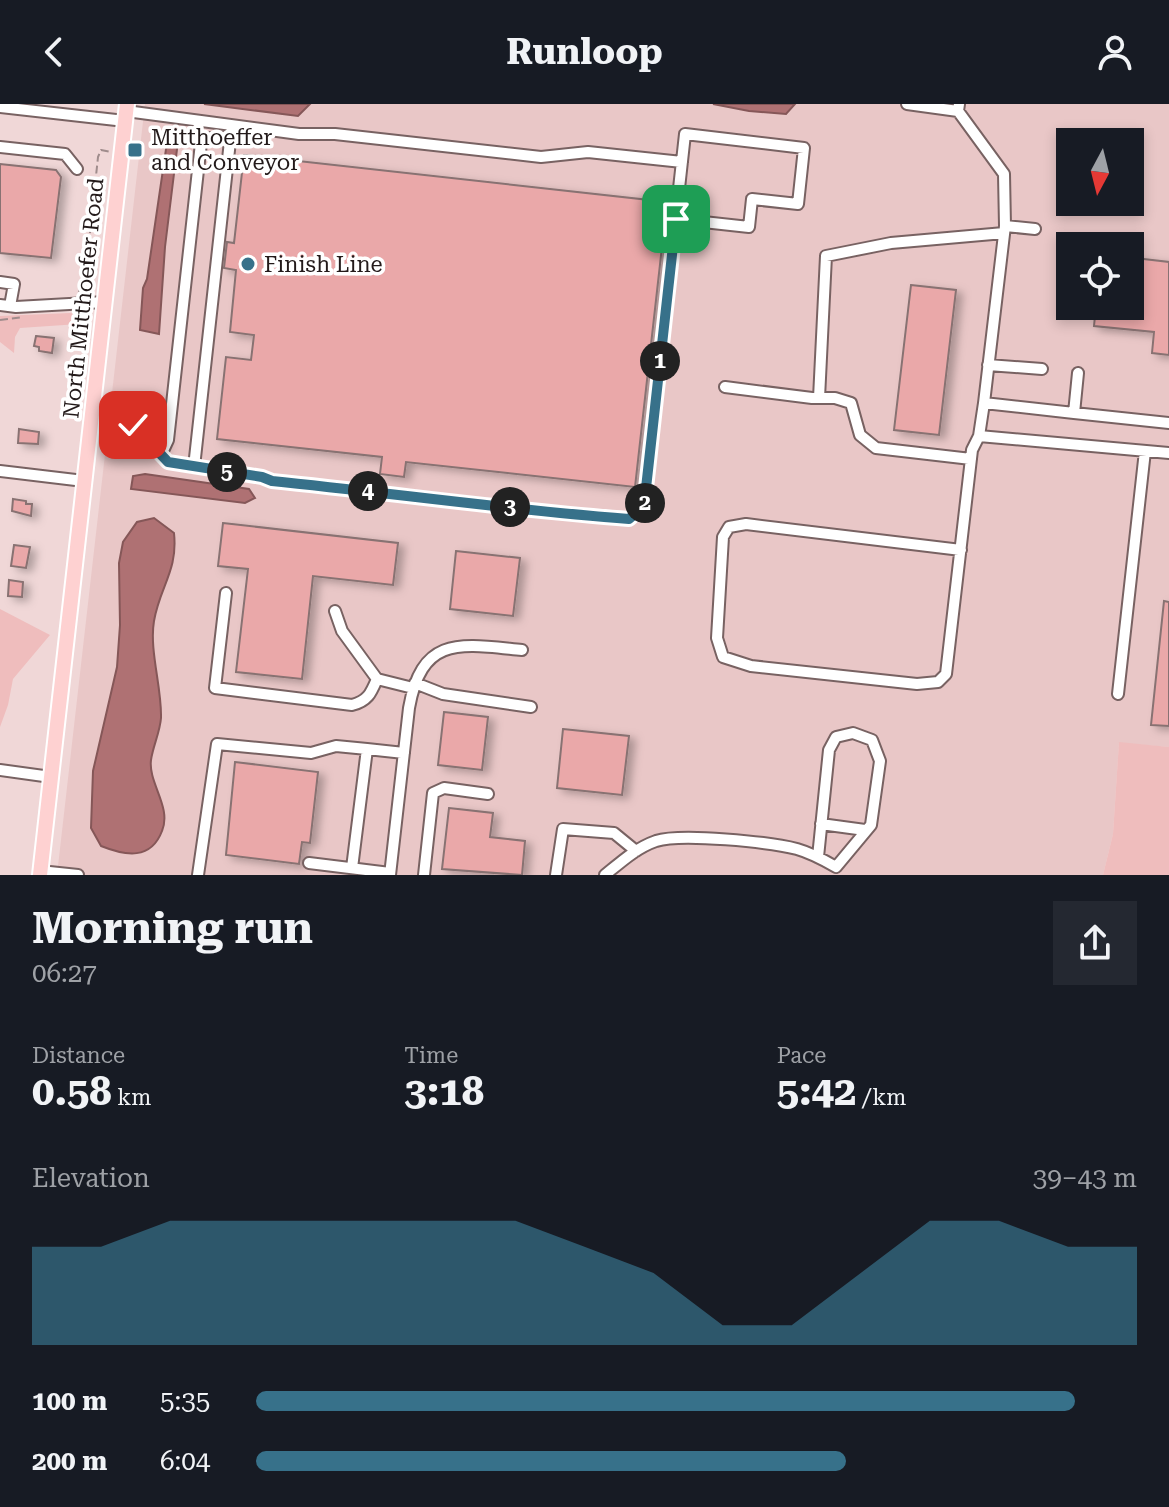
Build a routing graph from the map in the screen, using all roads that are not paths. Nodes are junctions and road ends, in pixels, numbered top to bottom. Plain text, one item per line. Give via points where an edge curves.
1 (907, 104) edge
2 (0, 107) edge
3 (959, 108) edge
4 (126, 112) edge
5 (232, 125) junction
6 (230, 138) junction
7 (0, 147) edge
8 (682, 162) junction
9 (77, 169) dead end
10 (676, 219) junction
11 (1035, 229) dead end
12 (1004, 230) junction
13 (0, 282) edge
14 (105, 302) junction
15 (5, 306) edge
16 (988, 365) junction
17 (1042, 369) dead end
18 (1078, 373) dead end
19 (725, 387) dead end
20 (819, 398) junction
21 (984, 403) junction
22 (1074, 413) junction
23 (91, 418) junction
24 (1169, 423) edge
25 (979, 436) junction
26 (1145, 451) junction
27 (1169, 453) edge
28 (161, 455) junction
29 (971, 459) junction
30 (194, 467) junction
31 (0, 471) edge
32 (84, 481) junction
33 (961, 550) junction
34 (226, 593) dead end
35 (335, 611) dead end
36 (522, 650) dead end
37 (377, 679) junction
38 (414, 686) junction
39 (1118, 694) dead end
40 (531, 707) dead end
41 (367, 749) junction
42 (404, 753) junction
43 (0, 770) edge
44 (51, 777) junction
45 (488, 794) dead end
46 (821, 824) junction
47 (865, 830) junction
48 (636, 851) junction
49 (818, 857) junction
50 (309, 863) dead end
51 (352, 868) junction
52 (40, 873) edge
53 (390, 874) edge
54 (78, 875) edge
55 (198, 875) edge
56 (424, 875) edge
57 (556, 875) edge
58 (605, 875) edge

1 - 3 street
2 - 4 street
3 - 12 street via 1004,174
4 - 5 street
4 - 14 main road, North Mitthoefer Road
5 - 6 street
5 - 8 street via 541,157 588,152
6 - 28 street via 204,138 201,143 168,440
6 - 30 street
7 - 9 street via 65,154
8 - 10 street
8 - 10 street via 685,134 804,148 798,204 752,199 749,227
10 - 30 street via 644,506 629,519 272,481
11 - 12 street
12 - 16 street
12 - 20 street via 826,256
13 - 15 street via 14,284
14 - 15 street
14 - 23 main road, North Mitthoefer Road
16 - 17 street
16 - 21 street
18 - 22 street
19 - 20 street
20 - 29 street via 851,403 860,435 876,448
21 - 22 street
21 - 25 street
22 - 24 street
23 - 28 street via 133,425
23 - 32 main road, North Mitthoefer Road
25 - 26 street
25 - 29 street
26 - 27 street
26 - 39 street
28 - 30 street via 168,462
29 - 33 street
31 - 32 street
32 - 44 main road, North Mitthoefer Road
33 - 33 street via 946,674 938,682 766,668 723,657 717,638 723,537 729,527 746,524
34 - 37 street via 215,688 352,705 370,696
35 - 37 street via 342,631
36 - 38 street via 464,644 449,648 424,662
37 - 38 street
38 - 40 street
38 - 42 street
41 - 42 street
41 - 51 street
41 - 55 street via 336,746 311,753 217,744
42 - 53 street
43 - 44 street
44 - 52 main road
45 - 56 street via 444,788 433,793
46 - 47 street
46 - 47 street via 829,750 836,737 853,733 872,740 880,761 871,825
46 - 49 street
47 - 49 street via 836,867
48 - 49 street via 667,838 692,837 796,849
48 - 57 street via 614,833 563,829
48 - 58 street
50 - 51 street
51 - 53 street
52 - 54 street

